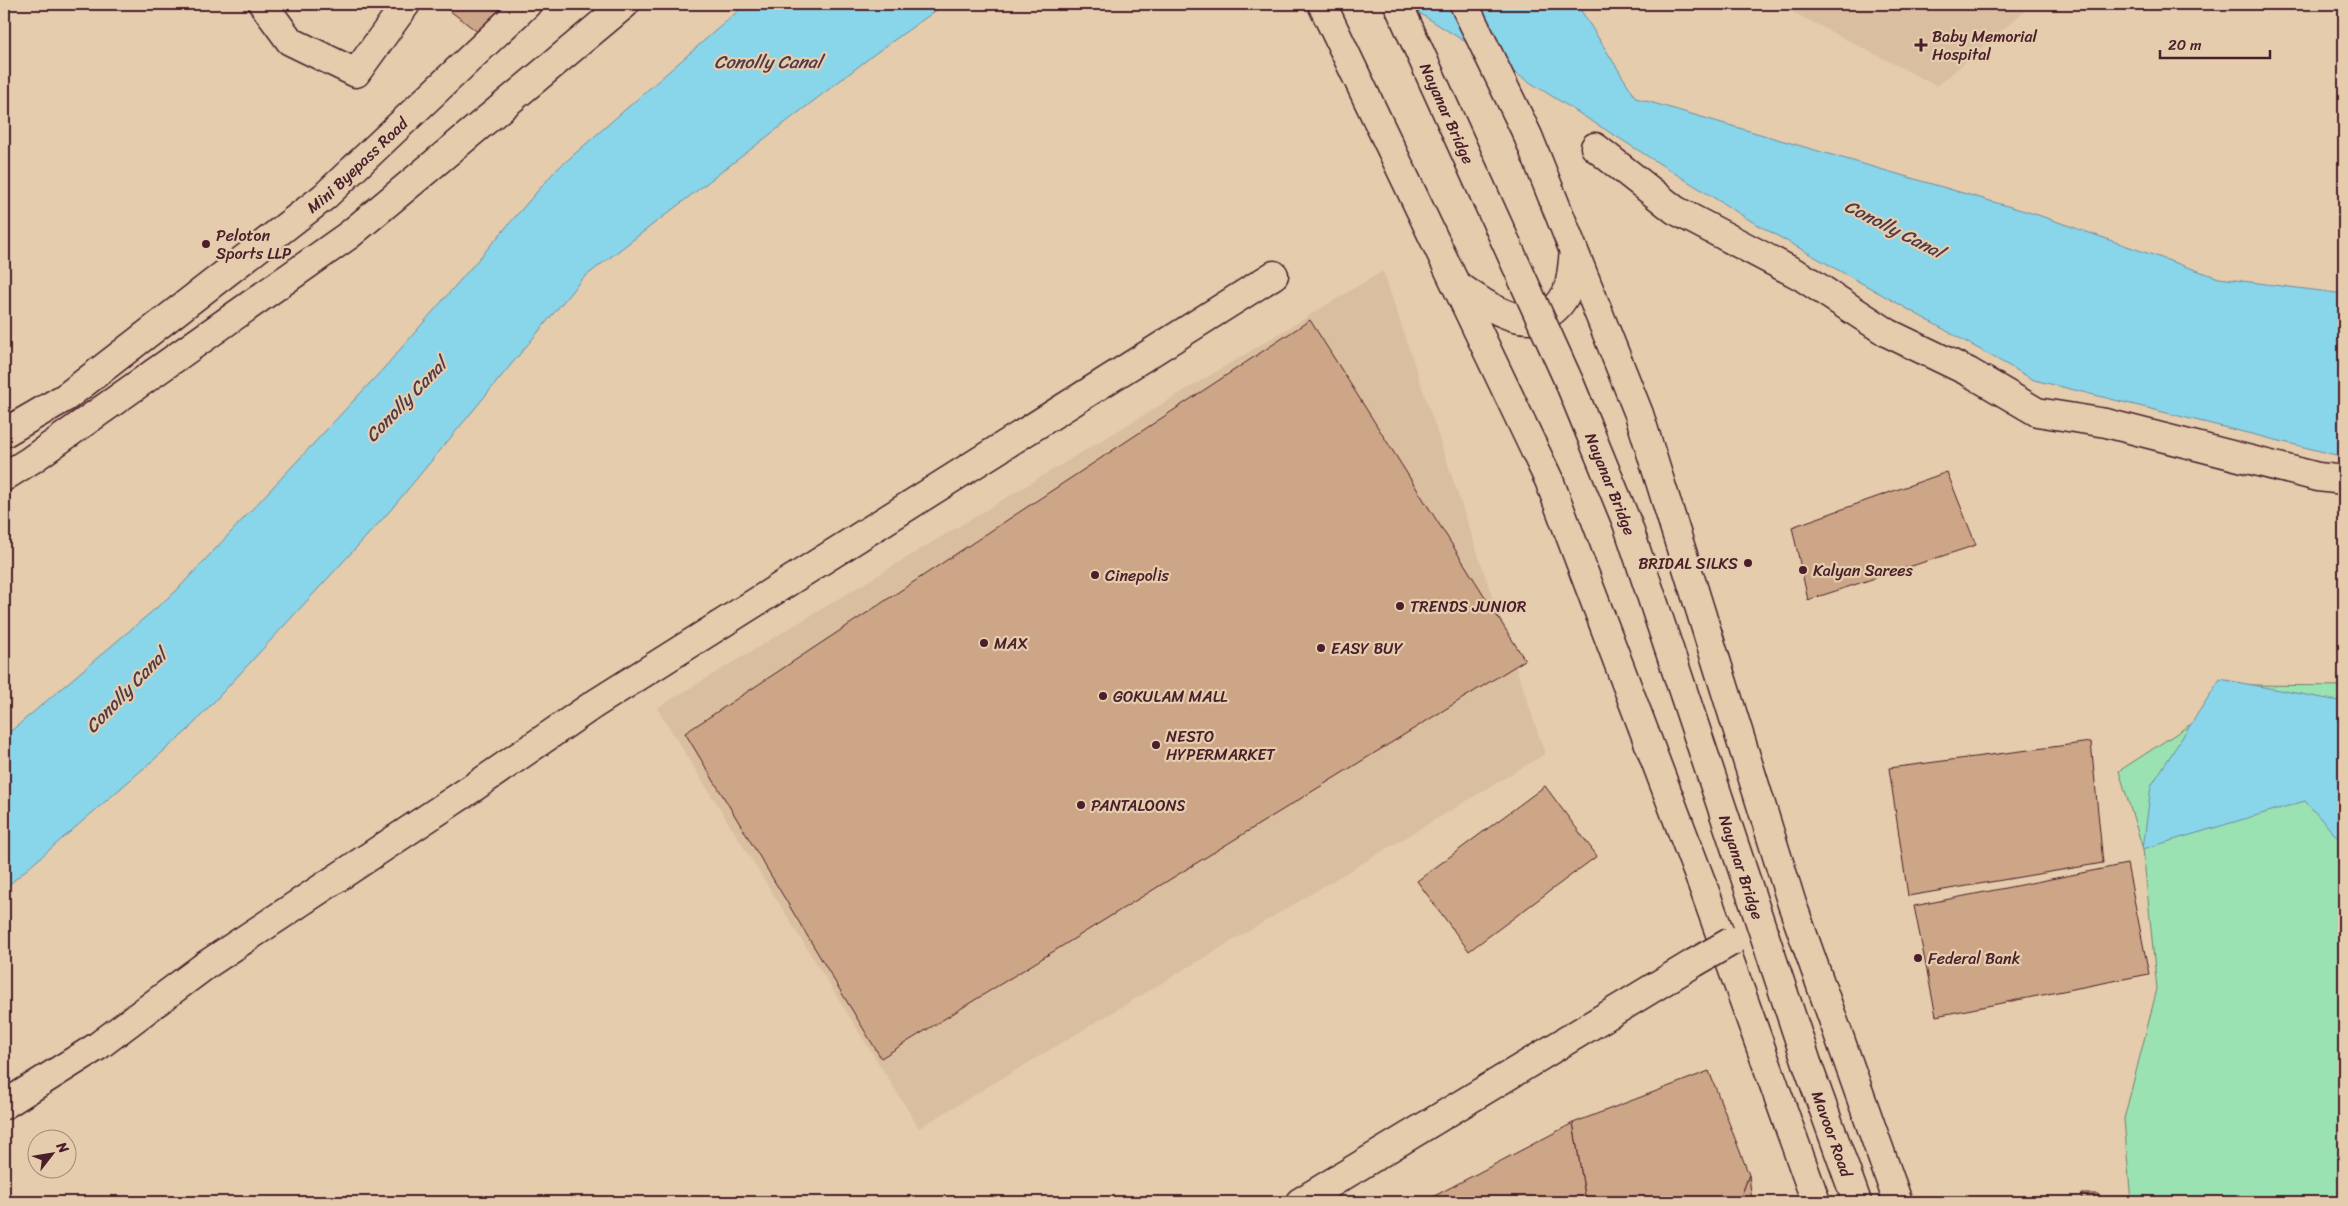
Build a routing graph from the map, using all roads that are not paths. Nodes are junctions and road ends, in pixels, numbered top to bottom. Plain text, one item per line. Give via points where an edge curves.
1 (263, 4) edge
2 (406, 4) edge
3 (527, 4) edge
4 (625, 4) edge
5 (1322, 4) edge
6 (1398, 4) edge
7 (1464, 4) edge
8 (1595, 147) dead end
9 (1574, 252) junction
10 (1274, 275) dead end
11 (1455, 284) junction
12 (4, 433) edge
13 (4, 477) edge
14 (2344, 480) edge
15 (1739, 937) dead end
16 (1808, 1066) joint
17 (4, 1105) edge
18 (1300, 1202) edge
19 (1816, 1202) edge
20 (1857, 1202) edge
21 (1898, 1202) edge

1 - 2 main road via 290,41 356,73
3 - 12 main road, Mini Byepass Road via 324,198 66,397
4 - 13 main road via 349,236
5 - 11 main road
6 - 16 main road, Nayanar Bridge, bridge via 1570,384 1627,523
7 - 9 main road via 1528,136
8 - 14 main road via 1675,210 1801,276 1888,333 1969,372 2038,412 2106,423 2318,477
9 - 11 main road via 1567,292 1544,316 1518,319 1494,310
9 - 21 main road via 1639,414 1792,904
10 - 17 main road via 593,705 206,965 98,1046
11 - 19 main road via 1549,480 1702,882
15 - 18 main road, bridge
16 - 20 main road, Mavoor Road

